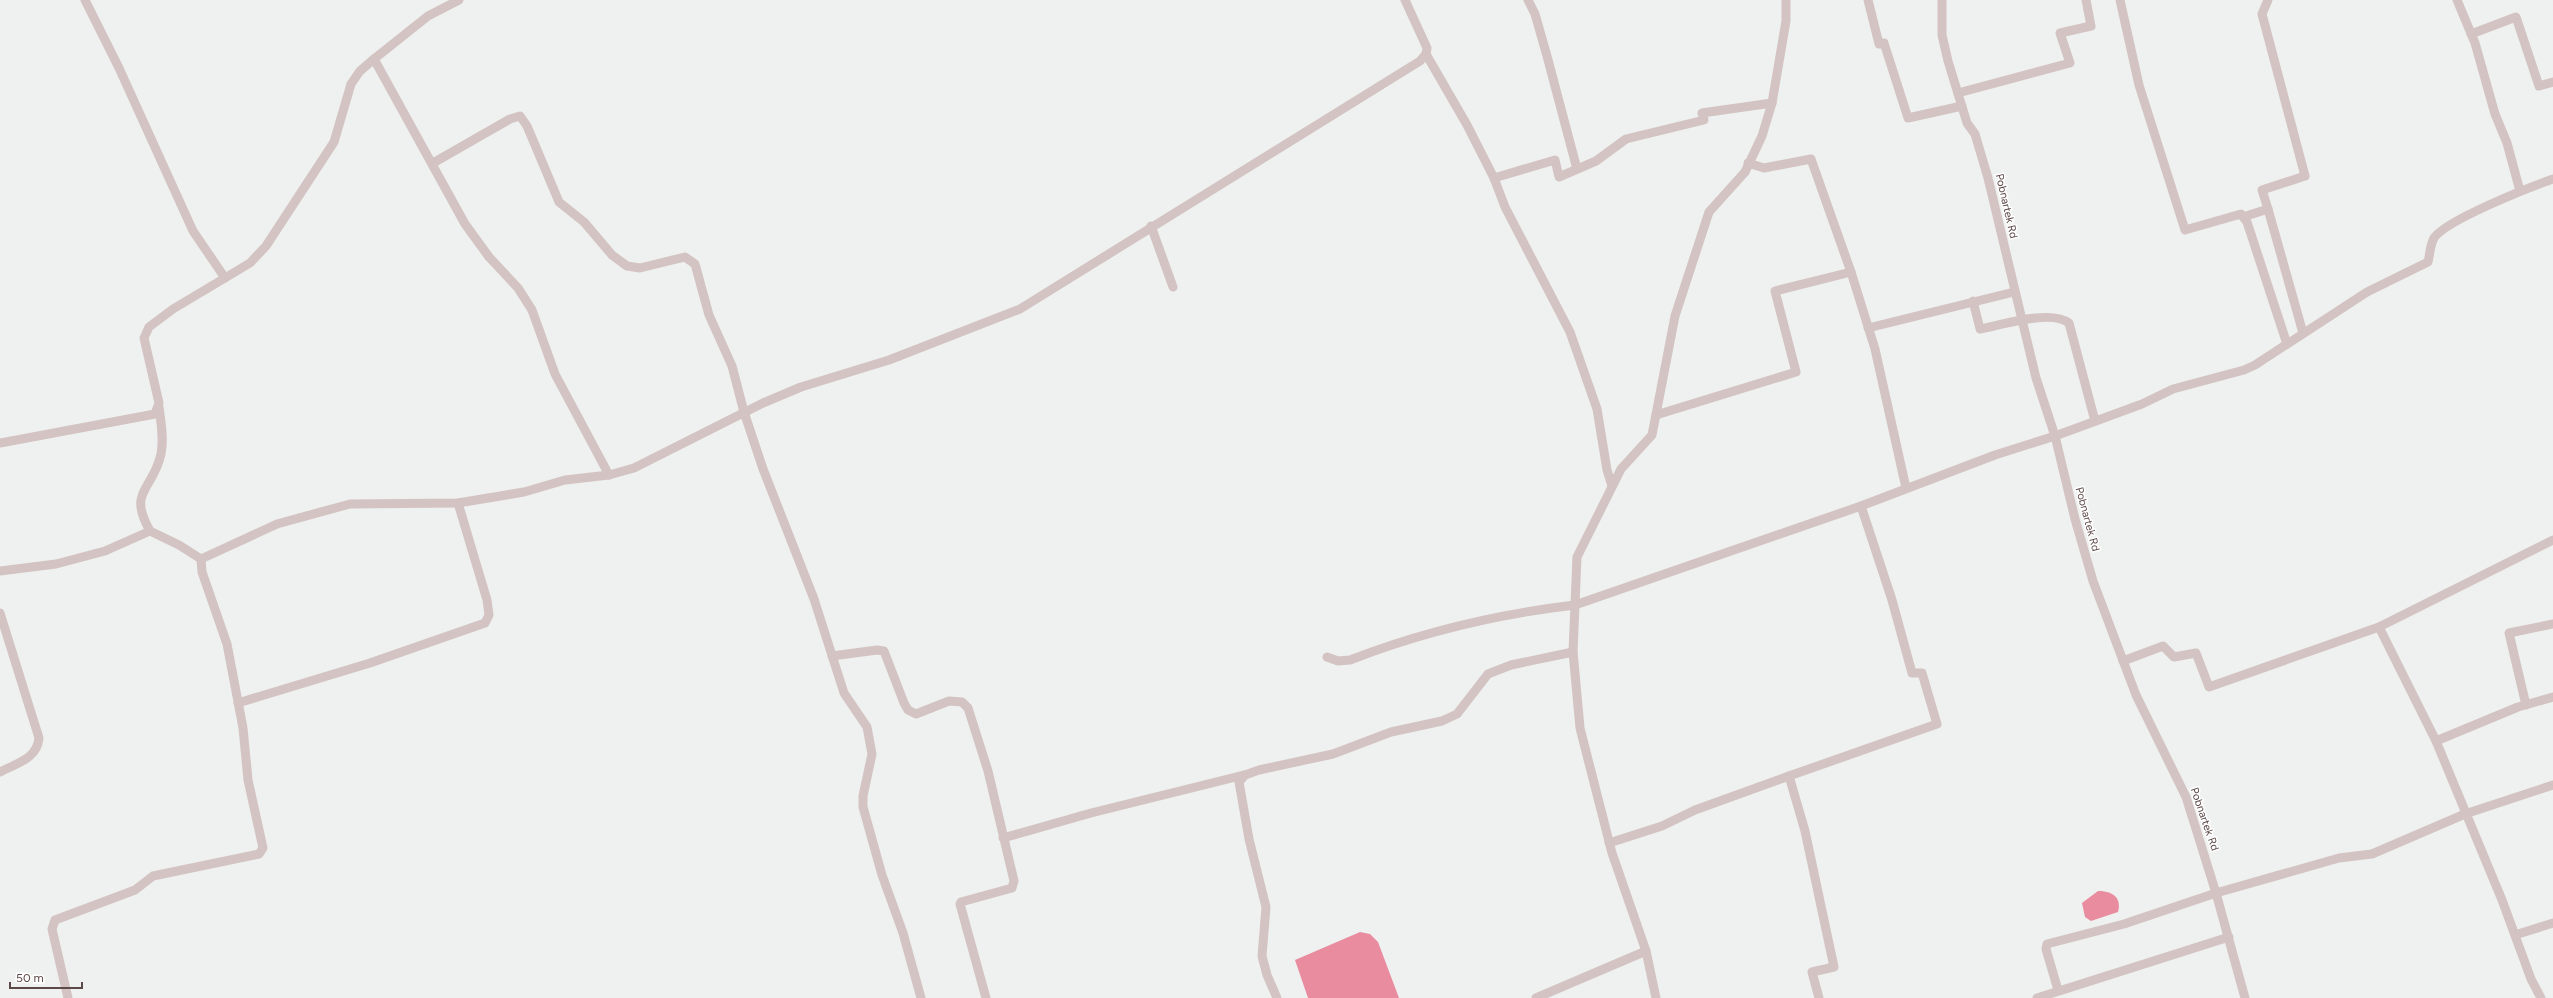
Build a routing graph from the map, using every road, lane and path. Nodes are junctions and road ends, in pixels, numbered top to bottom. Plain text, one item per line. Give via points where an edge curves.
1 (85, 0) edge
2 (459, 0) edge
3 (1405, 0) edge
4 (1528, 0) edge
5 (1786, 0) edge
6 (1868, 0) edge
7 (1942, 0) edge
8 (2086, 0) edge
9 (2120, 0) edge
10 (2268, 0) edge
11 (2457, 0) edge
12 (2471, 34) junction
13 (1426, 54) junction
14 (374, 59) junction
15 (2553, 82) edge
16 (1958, 93) junction
17 (1772, 103) junction
18 (1962, 106) junction
19 (433, 163) junction
20 (1748, 163) junction
21 (1577, 169) junction
22 (1494, 178) junction
23 (2553, 179) edge
24 (2520, 191) junction
25 (2268, 209) junction
26 (2243, 217) junction
27 (1150, 226) junction
28 (1851, 272) junction
29 (225, 278) junction
30 (1172, 287) dead end
31 (2014, 292) junction
32 (1973, 301) junction
33 (2021, 320) junction
34 (1868, 328) junction
35 (2303, 333) junction
36 (2287, 344) junction
37 (159, 407) junction
38 (744, 412) junction
39 (1656, 415) junction
40 (2095, 421) junction
41 (2055, 436) junction
42 (0, 443) edge
43 (609, 475) junction
44 (1612, 486) junction
45 (1906, 488) junction
46 (458, 503) junction
47 (1861, 506) junction
48 (150, 531) junction
49 (2553, 540) edge
50 (202, 559) junction
51 (0, 571) edge
52 (1575, 605) junction
53 (0, 613) edge
54 (2553, 624) edge
55 (2379, 627) junction
56 (1573, 652) junction
57 (832, 656) junction
58 (1327, 657) dead end
59 (2123, 661) junction
60 (2553, 697) edge
61 (238, 704) junction
62 (2526, 705) junction
63 (2436, 741) junction
64 (0, 772) edge
65 (1245, 775) junction
66 (1789, 776) junction
67 (2553, 785) edge
68 (2465, 814) junction
69 (1004, 838) junction
70 (1609, 843) junction
71 (2216, 893) junction
72 (2553, 923) edge
73 (2515, 935) junction
74 (2229, 937) junction
75 (1646, 951) junction
76 (2058, 990) junction
77 (68, 998) edge
78 (922, 998) edge
79 (986, 998) edge
80 (1277, 998) edge
81 (1536, 998) edge
82 (1656, 998) edge
83 (1819, 998) edge
84 (2037, 998) edge
85 (2245, 998) edge
86 (2541, 998) edge

1 - 29 street via 193,231
2 - 14 street via 428,16
3 - 13 street via 1426,48
4 - 21 street via 1547,56
5 - 17 street via 1786,21
6 - 18 street via 1879,44 1884,43 1908,118
7 - 16 street, Pobnartek Rd via 1942,35
8 - 16 street via 2091,26 2060,33 2070,63
9 - 26 street via 2139,85 2185,230 2241,214
10 - 25 street via 2262,14 2305,176 2262,190
11 - 12 street
12 - 15 street via 2516,17 2539,86
12 - 24 street via 2495,114 2507,142
13 - 22 street
13 - 27 street via 1395,78
14 - 19 street
14 - 29 street via 360,70 350,84 334,142 266,246 250,263
16 - 18 street, Pobnartek Rd
17 - 20 street via 1762,136
17 - 21 street via 1702,112 1704,120 1626,139 1596,161
18 - 31 street, Pobnartek Rd via 1967,122 1975,134 1988,178
19 - 38 street via 513,117 522,117 559,202 584,222 612,255 627,266 640,268 685,258 695,264 708,315 732,366
19 - 43 street via 465,224 489,257 518,288 532,310 555,374
20 - 28 street via 1764,168 1811,159
20 - 39 street via 1744,172 1709,212 1675,316
21 - 22 street via 1559,177 1555,160
22 - 44 street via 1505,207 1570,332 1597,409
23 - 24 street
24 - 35 street via 2438,233 2432,242 2428,262 2368,292
25 - 26 street
25 - 35 street
26 - 36 street via 2247,222
27 - 30 street
27 - 38 street via 1020,309 889,360 802,387
28 - 34 street
28 - 39 street via 1775,291 1796,372
29 - 37 street via 173,309 149,327 145,334
31 - 32 street
31 - 33 street, Pobnartek Rd
32 - 33 street via 1980,329
32 - 34 street
33 - 40 street via 2056,317 2070,323
33 - 41 street, Pobnartek Rd
34 - 45 street
35 - 36 street
36 - 40 street via 2244,370 2173,389 2142,404
37 - 42 street via 156,414
37 - 48 street via 161,455 139,500 140,510
38 - 43 street via 646,463
38 - 57 street via 763,469 814,599
39 - 44 street via 1652,435 1621,469
40 - 41 street
41 - 45 street via 1994,455
41 - 59 street, Pobnartek Rd via 2093,581
43 - 46 street via 565,480 524,492
44 - 52 street via 1577,557
45 - 47 street
46 - 50 street via 350,504 278,524
46 - 61 street via 487,600 489,615 485,623 370,663
47 - 52 street
47 - 66 street via 1892,600 1912,673 1922,673 1936,724
48 - 50 street
48 - 51 street via 105,551 63,562
49 - 55 street
50 - 61 street via 202,572 227,644
52 - 56 street
52 - 58 street via 1533,610 1474,622 1350,660 1338,661
53 - 64 street via 39,738 38,749 33,755
54 - 62 street via 2509,633
55 - 59 street via 2209,687 2196,653 2174,657 2163,646
55 - 63 street
56 - 65 street via 1511,665 1488,674 1457,714 1442,721 1391,732 1333,754 1286,763
56 - 70 street via 1580,728
57 - 69 street via 884,651 904,703 908,710 916,714 949,701 962,702 973,721
57 - 78 street via 844,693 867,727 870,738 872,754 863,796 864,807 882,875
59 - 71 street, Pobnartek Rd via 2136,695 2186,797
60 - 62 street
61 - 77 street via 246,744 248,780 263,843 262,851 259,854 153,876 135,890 55,920 52,929
62 - 63 street
63 - 68 street
65 - 69 street via 1091,813
65 - 80 street via 1239,782 1240,796 1266,907 1262,956
66 - 70 street via 1695,810 1662,826
66 - 83 street via 1806,831 1834,967 1812,972
67 - 68 street
68 - 71 street via 2372,854 2339,858
68 - 73 street
69 - 79 street via 1013,872 1013,886 960,904
70 - 75 street
71 - 74 street, Pobnartek Rd
71 - 76 street via 2124,924 2047,944 2046,949
72 - 73 street
73 - 86 street
74 - 76 street
74 - 85 street, Pobnartek Rd
75 - 81 street
75 - 82 street
76 - 84 street

